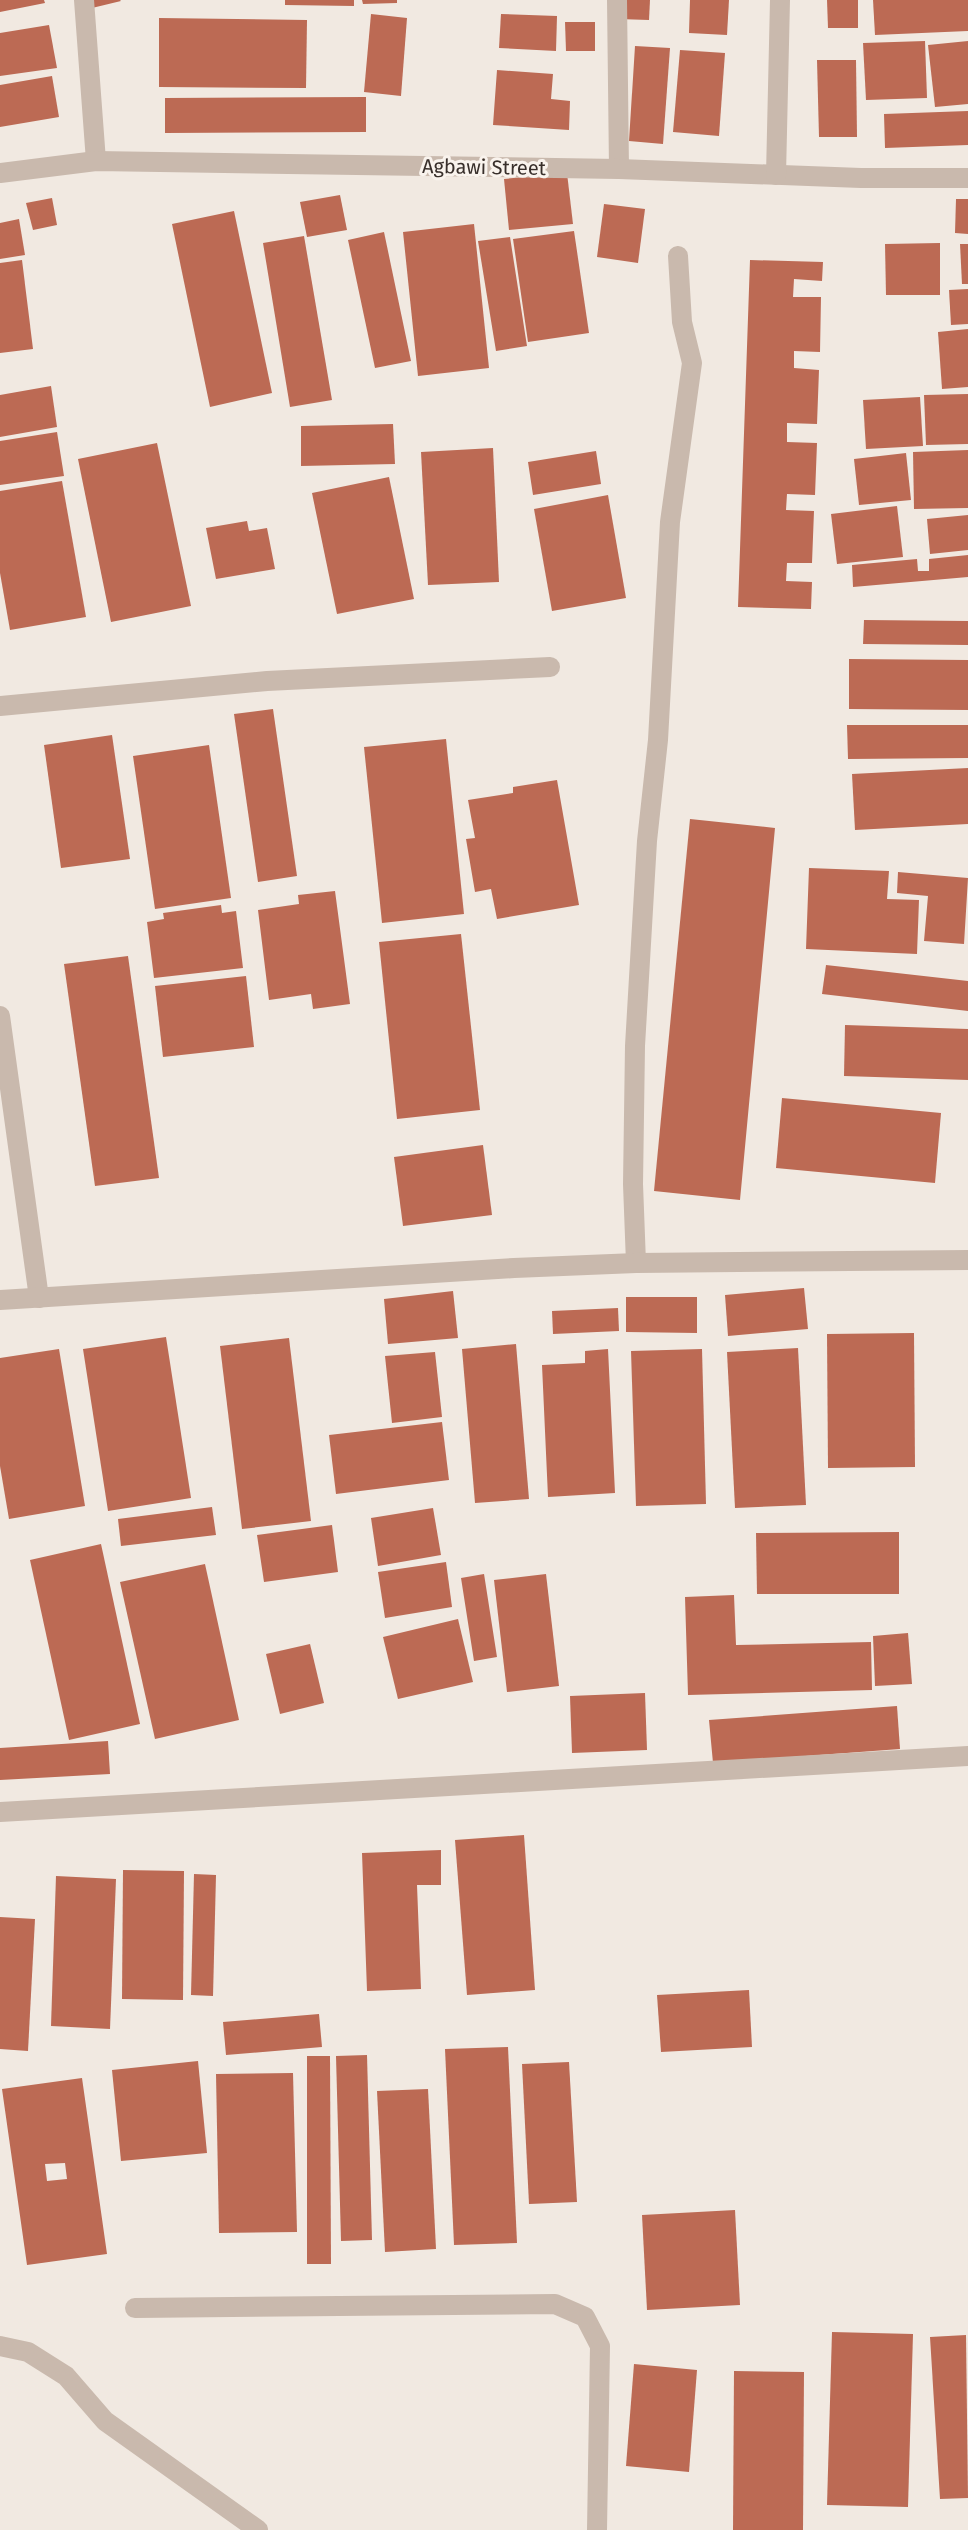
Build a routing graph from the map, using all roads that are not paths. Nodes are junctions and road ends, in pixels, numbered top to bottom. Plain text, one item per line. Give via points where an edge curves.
1 (84, 0) edge
2 (617, 0) edge
3 (780, 0) edge
4 (96, 161) junction
5 (619, 169) junction
6 (0, 173) edge
7 (776, 175) junction
8 (968, 178) edge
9 (678, 256) dead end
10 (550, 667) dead end
11 (0, 706) edge
12 (0, 1016) edge
13 (968, 1260) edge
14 (636, 1263) junction
15 (39, 1298) junction
16 (0, 1300) edge
17 (968, 1756) edge
18 (0, 1812) edge
19 (135, 2308) dead end
20 (0, 2346) edge
21 (258, 2530) edge
22 (597, 2530) edge

1 - 4 street
2 - 5 street
3 - 7 street
4 - 5 street, Agbawi Street
4 - 6 street, Agbawi Street
5 - 7 street, Agbawi Street
7 - 8 street, Agbawi Street
9 - 14 street via 682,322 692,363 670,522 647,841 635,1046
10 - 11 street via 267,681
12 - 15 street
13 - 14 street
14 - 15 street
15 - 16 street
17 - 18 street
19 - 22 street via 555,2304 585,2317 600,2346
20 - 21 street via 28,2352 66,2376 105,2421

